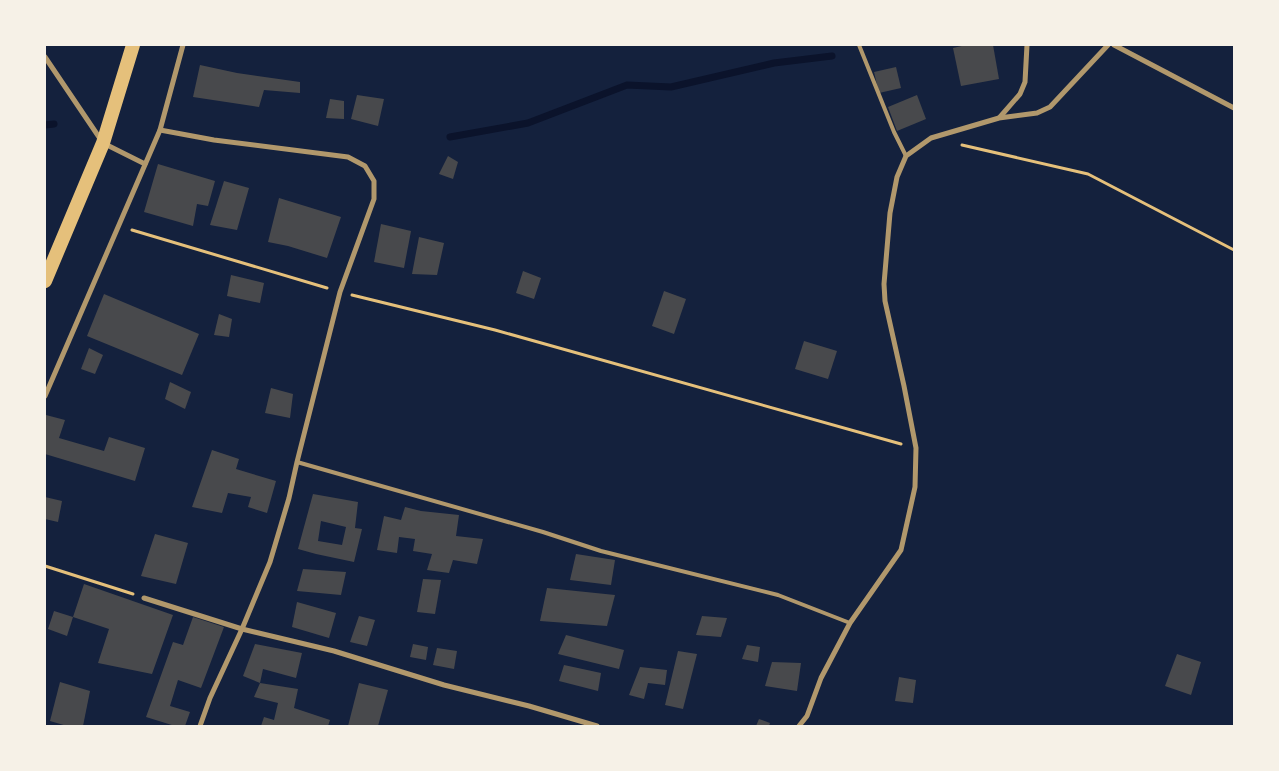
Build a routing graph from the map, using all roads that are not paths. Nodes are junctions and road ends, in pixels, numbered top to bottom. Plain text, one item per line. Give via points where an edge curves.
1 (183, 45) edge
2 (859, 45) edge
3 (1027, 45) edge
4 (1108, 45) edge
5 (1114, 45) edge
6 (131, 46) edge
7 (45, 56) edge
8 (1234, 108) edge
9 (999, 118) junction
10 (160, 130) junction
11 (103, 143) junction
12 (906, 156) junction
13 (145, 164) junction
14 (45, 281) edge
15 (45, 396) edge
16 (297, 462) junction
17 (144, 598) road end
18 (850, 623) junction
19 (242, 629) junction
20 (200, 726) edge
21 (597, 726) edge
22 (799, 726) edge

1 - 10 street
2 - 12 lane
3 - 9 street via 1025,82 1020,94
4 - 9 street via 1050,107 1037,113
5 - 8 street
6 - 11 highway
7 - 11 street
9 - 12 street via 931,138
10 - 13 street
10 - 16 street via 348,158 365,166 374,181 374,199 340,292
11 - 13 street
11 - 14 highway
12 - 18 street via 897,178 890,213 884,284 916,448 915,487 901,550
13 - 15 street
16 - 18 lane via 601,551 778,595
16 - 19 street via 270,562
17 - 19 street
18 - 22 street via 807,716
19 - 20 street
19 - 21 street via 334,651 444,685

